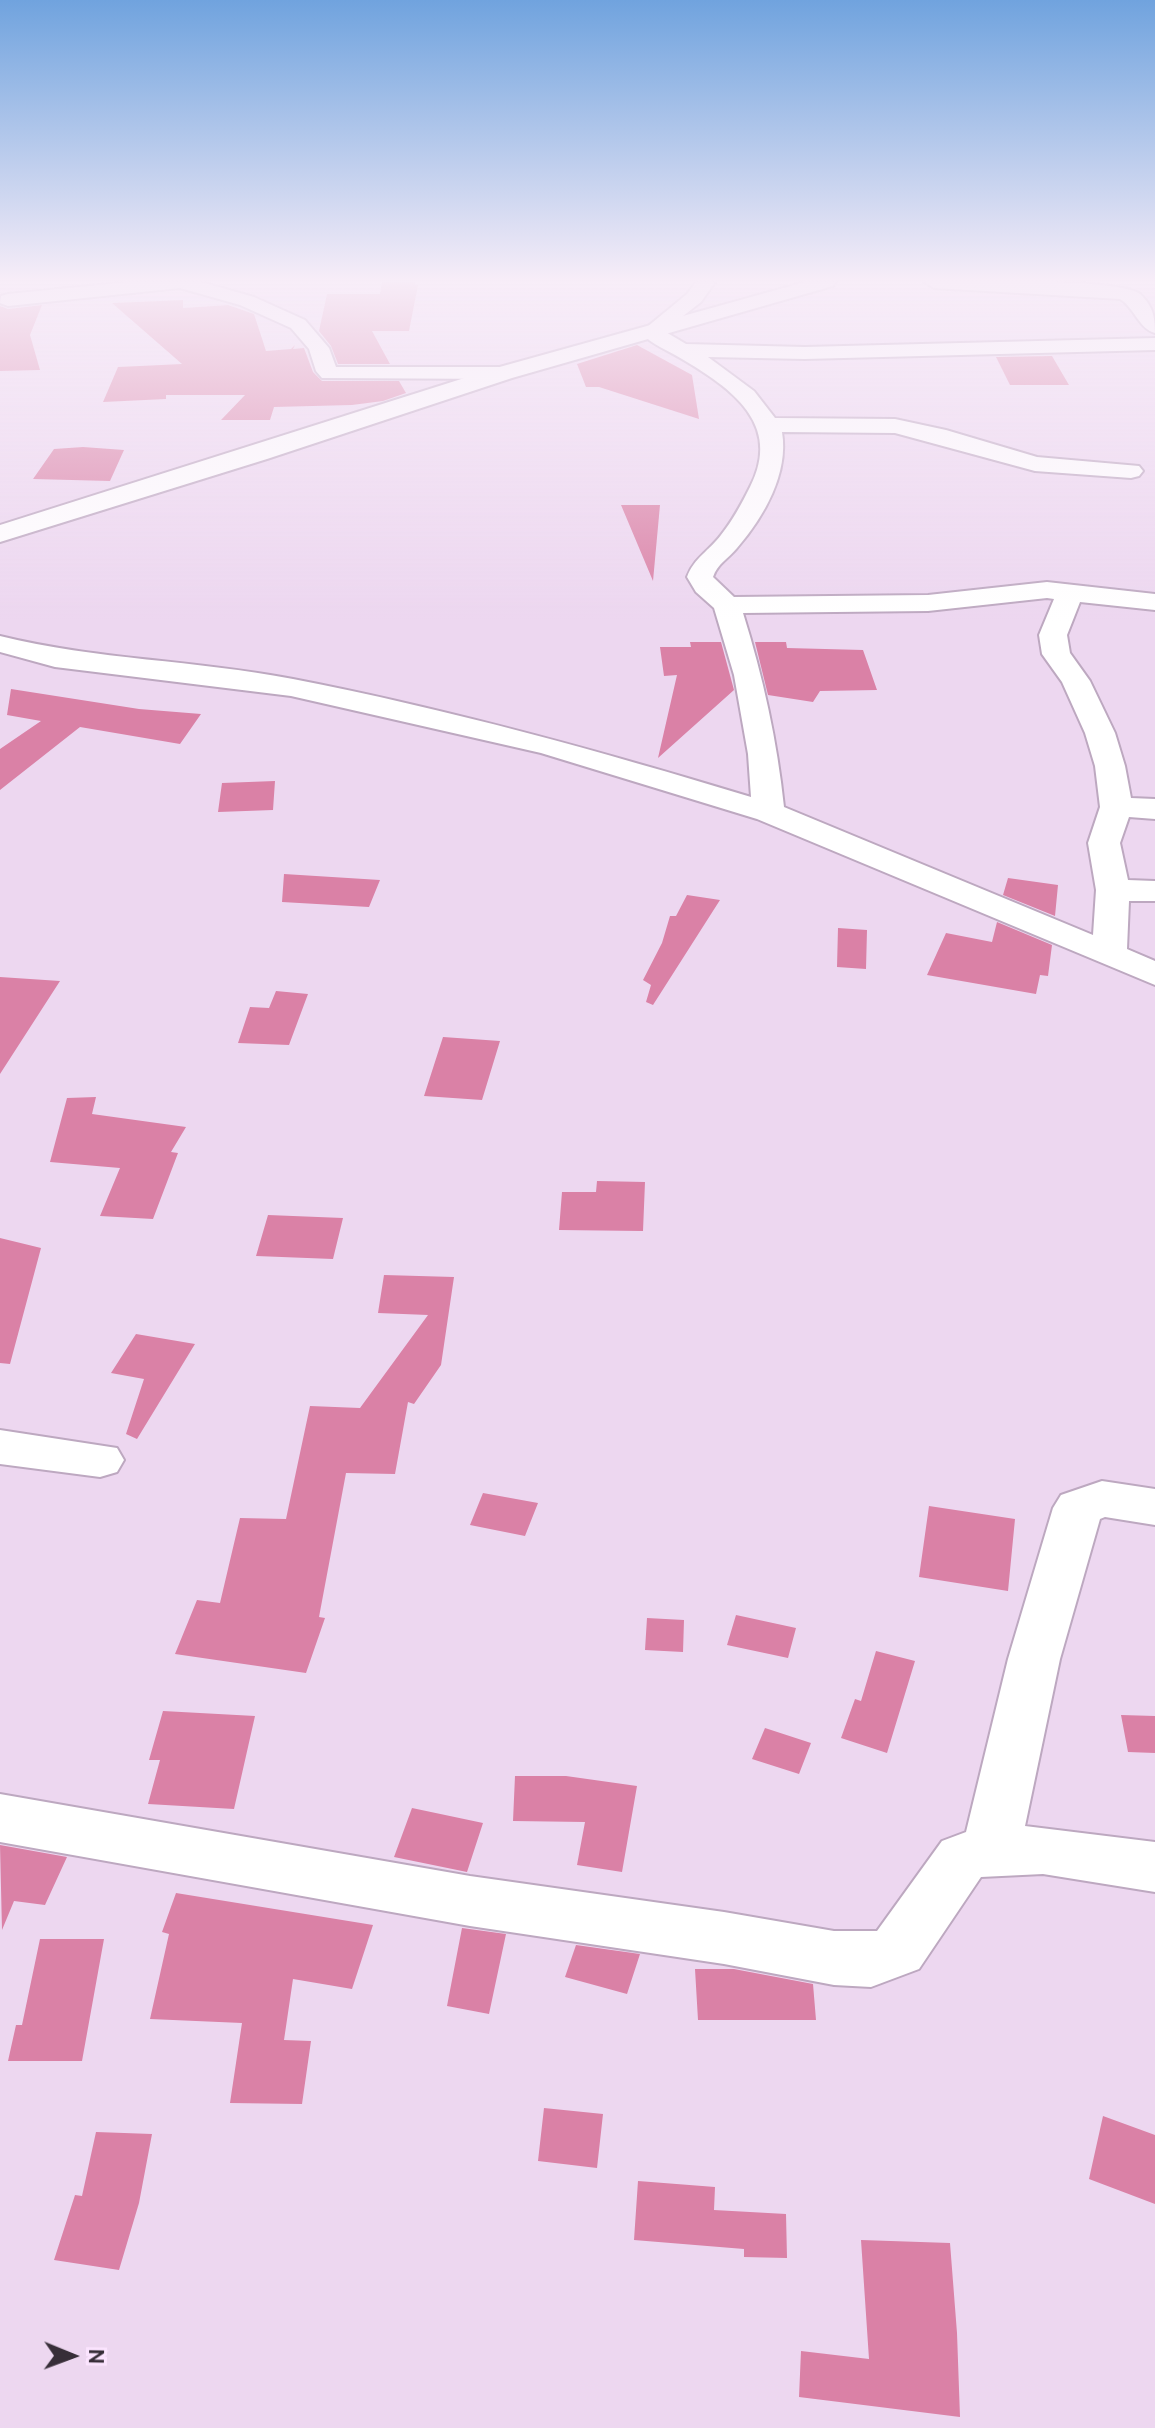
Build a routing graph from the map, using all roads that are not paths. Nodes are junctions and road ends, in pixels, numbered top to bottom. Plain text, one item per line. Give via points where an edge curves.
1 (434, 395) edge
2 (744, 395) edge
3 (770, 425) junction
4 (1131, 471) dead end
5 (0, 534) edge
6 (1070, 592) junction
7 (1155, 602) edge
8 (727, 605) junction
9 (0, 644) edge
10 (1116, 807) junction
11 (1155, 809) edge
12 (768, 812) junction
13 (1113, 890) junction
14 (1155, 891) edge
15 (1109, 955) junction
16 (1155, 974) edge
17 (0, 1447) edge
18 (100, 1460) dead end
19 (1155, 1507) edge
20 (0, 1818) edge
21 (991, 1850) junction
22 (1155, 1867) edge

1 - 5 street
2 - 3 street
3 - 4 street via 895,426 1035,464
3 - 8 street via 774,454 769,470 730,542 700,577
6 - 7 street
6 - 8 street via 928,603
6 - 10 street via 1053,635 1056,654 1076,681 1100,733
8 - 12 street via 748,675
9 - 12 street via 55,658 291,687 404,710 549,746
10 - 11 street
10 - 13 street via 1104,843
12 - 15 street
13 - 14 street
13 - 15 street
15 - 16 street
17 - 18 street
19 - 21 street via 1102,1499 1078,1508 1034,1659
20 - 21 street via 470,1901 871,1960 898,1950 962,1858
21 - 22 street via 1043,1850

